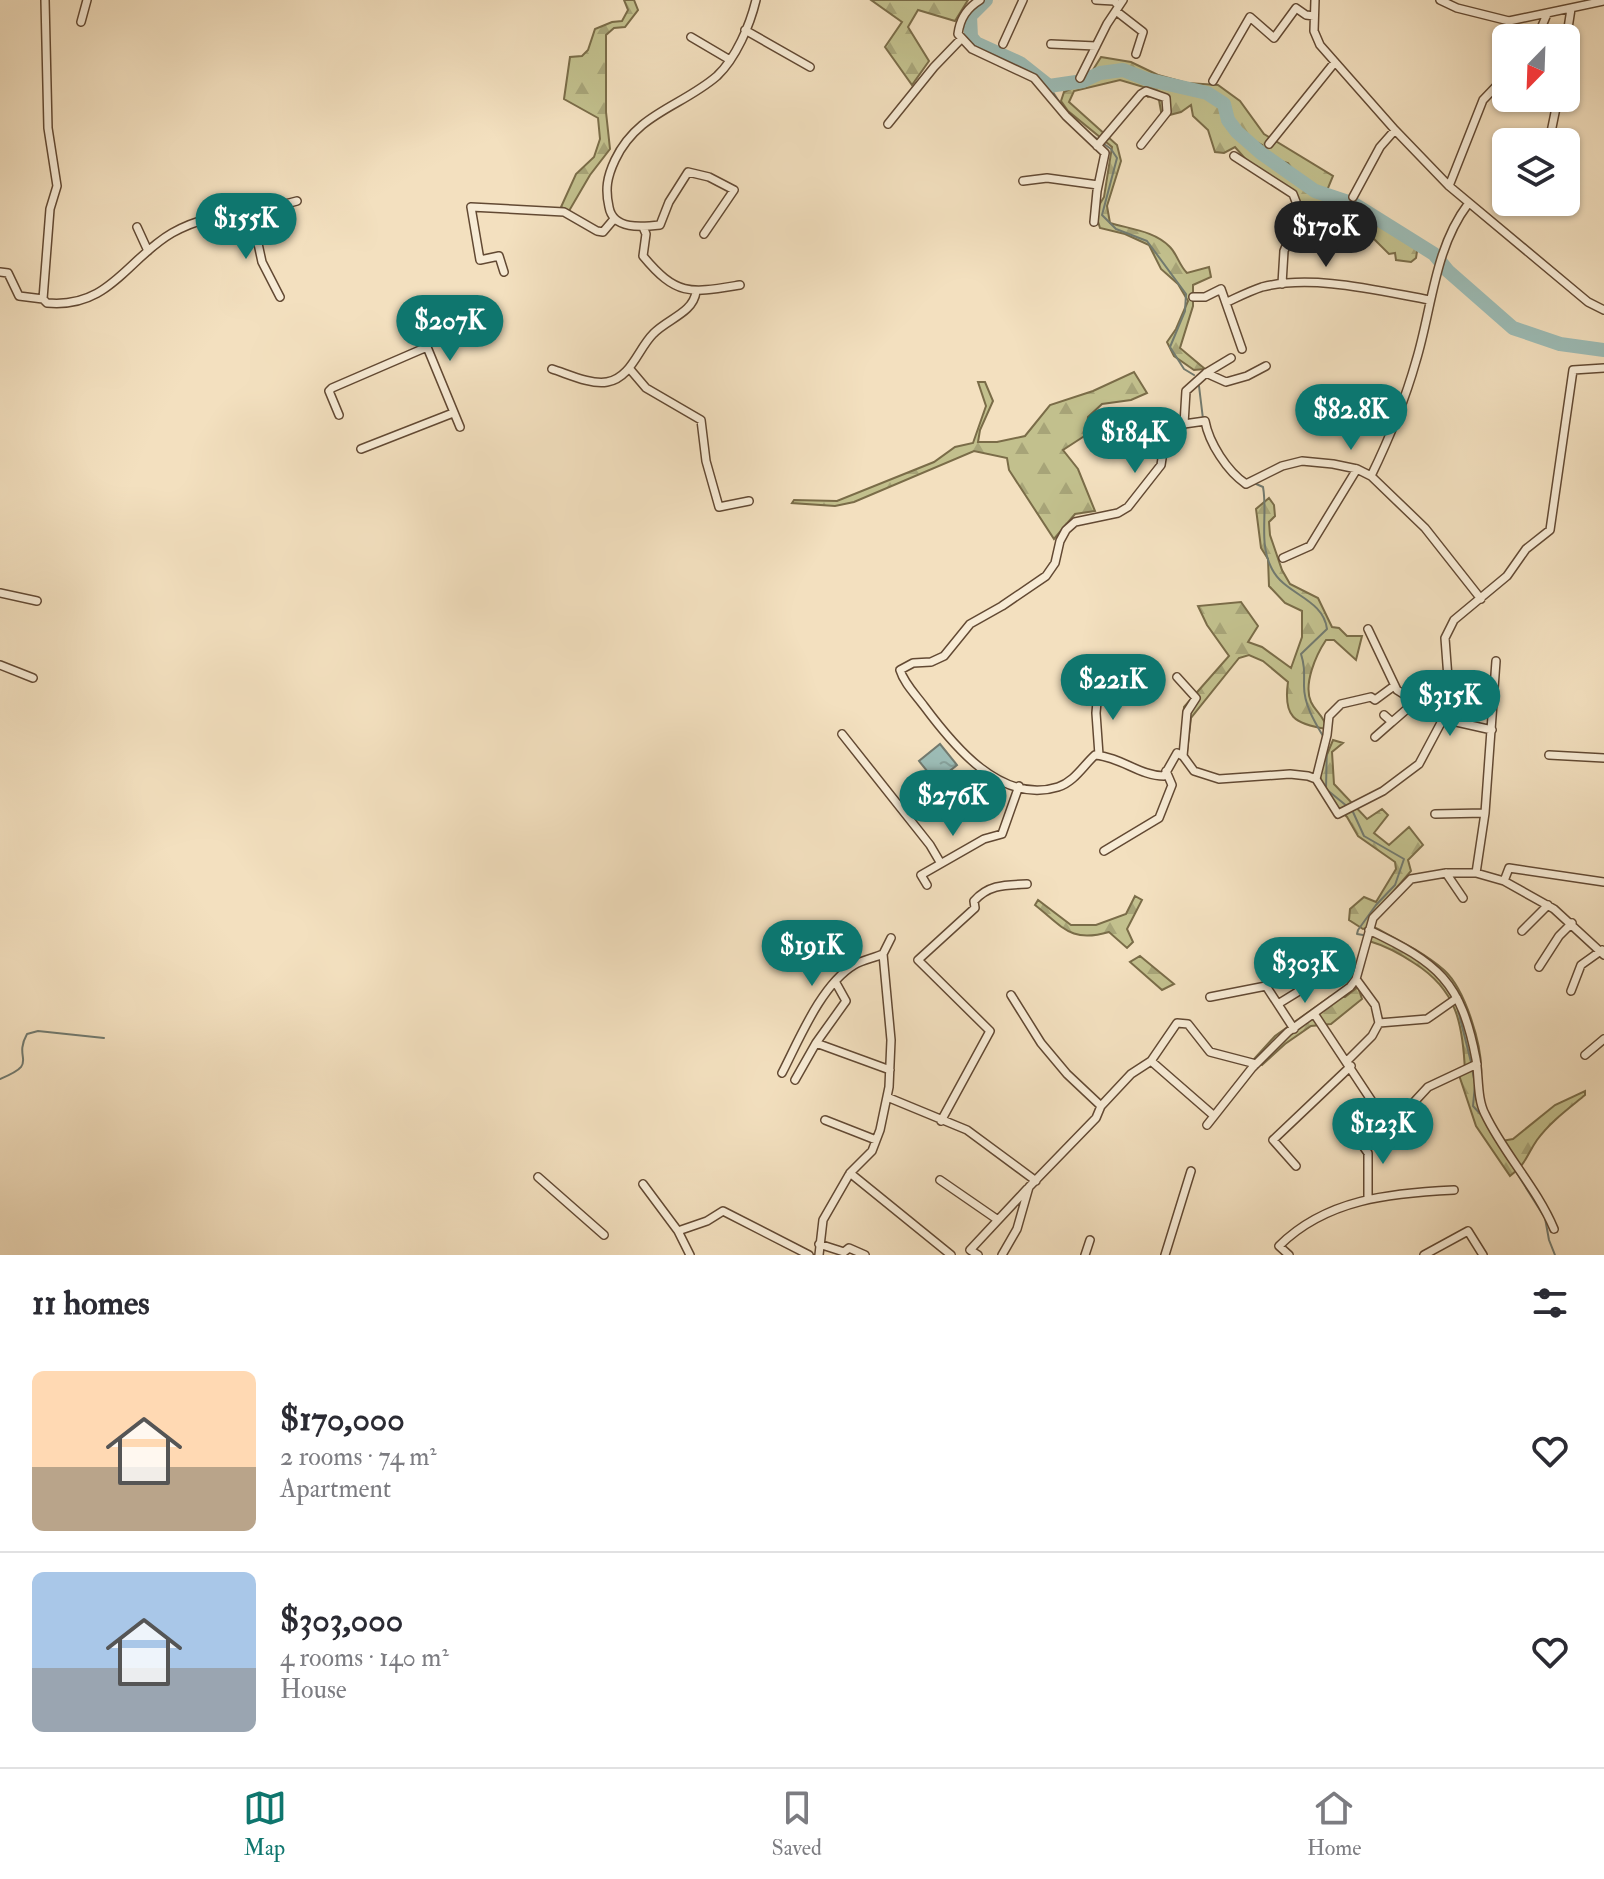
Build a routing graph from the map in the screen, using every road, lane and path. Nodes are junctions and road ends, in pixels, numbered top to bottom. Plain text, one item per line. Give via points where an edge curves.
1 (45, 0) edge
2 (87, 0) edge
3 (756, 0) edge
4 (980, 0) edge
5 (1023, 0) edge
6 (1096, 0) edge
7 (1315, 0) edge
8 (1440, 0) edge
9 (1604, 1) edge
10 (1119, 6) edge
11 (1571, 9) junction
12 (1547, 14) junction
13 (1314, 16) junction
14 (81, 22) dead end
15 (1543, 24) edge
16 (1569, 24) edge
17 (745, 30) junction
18 (691, 37) dead end
19 (961, 39) junction
20 (1003, 44) dead end
21 (1051, 44) dead end
22 (1096, 46) junction
23 (1136, 54) dead end
24 (730, 60) junction
25 (1335, 62) junction
26 (810, 67) dead end
27 (1080, 78) dead end
28 (1213, 81) dead end
29 (1492, 91) edge
30 (888, 124) dead end
31 (1395, 130) junction
32 (1269, 144) dead end
33 (1141, 145) dead end
34 (1097, 146) junction
35 (1234, 156) dead end
36 (1023, 181) dead end
37 (1098, 185) junction
38 (1449, 186) junction
39 (1353, 197) dead end
40 (297, 201) dead end
41 (1468, 204) junction
42 (251, 211) junction
43 (614, 219) junction
44 (1094, 222) dead end
45 (137, 227) dead end
46 (643, 227) junction
47 (704, 234) dead end
48 (148, 251) junction
49 (0, 272) edge
50 (504, 272) dead end
51 (1282, 284) junction
52 (740, 285) dead end
53 (696, 292) junction
54 (280, 297) dead end
55 (1193, 297) dead end
56 (43, 299) junction
57 (1430, 300) junction
58 (1227, 302) junction
59 (1604, 310) edge
60 (410, 313) dead end
61 (427, 347) junction
62 (1242, 349) dead end
63 (1231, 358) dead end
64 (1266, 366) dead end
65 (629, 368) junction
66 (1604, 368) edge
67 (552, 369) dead end
68 (1206, 373) junction
69 (453, 413) junction
70 (339, 415) dead end
71 (1184, 424) junction
72 (460, 427) dead end
73 (361, 449) dead end
74 (1357, 469) junction
75 (1371, 476) junction
76 (749, 501) dead end
77 (1283, 558) dead end
78 (0, 593) edge
79 (1481, 599) junction
80 (37, 601) dead end
81 (1368, 629) dead end
82 (1496, 661) dead end
83 (0, 665) edge
84 (1177, 677) dead end
85 (33, 678) dead end
86 (1118, 682) dead end
87 (1394, 686) junction
88 (1415, 702) junction
89 (1384, 715) dead end
90 (1443, 719) junction
91 (1392, 722) junction
92 (1492, 730) junction
93 (842, 734) dead end
94 (1375, 737) dead end
95 (1099, 755) junction
96 (1549, 755) dead end
97 (1183, 756) junction
98 (1604, 758) edge
99 (1166, 771) junction
100 (1316, 779) junction
101 (1019, 786) junction
102 (1485, 813) junction
103 (1435, 814) dead end
104 (1104, 851) dead end
105 (940, 862) junction
106 (1446, 873) junction
107 (1476, 873) junction
108 (1504, 881) junction
109 (1604, 882) edge
110 (1027, 884) dead end
111 (927, 885) dead end
112 (1463, 898) dead end
113 (1548, 905) junction
114 (1572, 923) junction
115 (1369, 930) junction
116 (1522, 931) dead end
117 (891, 938) dead end
118 (1603, 952) edge
119 (883, 954) junction
120 (1539, 967) dead end
121 (1356, 979) junction
122 (1317, 980) dead end
123 (836, 983) junction
124 (1571, 991) dead end
125 (1011, 995) dead end
126 (1210, 997) dead end
127 (1457, 998) junction
128 (1278, 1004) junction
129 (1315, 1015) junction
130 (1379, 1023) junction
131 (1294, 1029) junction
132 (1604, 1039) edge
133 (816, 1043) junction
134 (1585, 1055) dead end
135 (1151, 1061) junction
136 (1256, 1064) junction
137 (1349, 1064) junction
138 (1477, 1064) junction
139 (890, 1070) junction
140 (782, 1073) dead end
141 (795, 1080) dead end
142 (887, 1097) junction
143 (1415, 1101) dead end
144 (1101, 1106) junction
145 (1213, 1115) junction
146 (1381, 1115) dead end
147 (825, 1120) dead end
148 (941, 1121) junction
149 (1207, 1125) dead end
150 (876, 1140) junction
151 (1363, 1146) dead end
152 (1296, 1166) dead end
153 (1191, 1171) dead end
154 (850, 1173) junction
155 (538, 1177) dead end
156 (940, 1180) dead end
157 (1036, 1181) junction
158 (643, 1184) dead end
159 (1029, 1187) junction
160 (1454, 1190) dead end
161 (1368, 1198) junction
162 (998, 1220) junction
163 (1554, 1229) dead end
164 (678, 1231) junction
165 (604, 1235) dead end
166 (1090, 1240) dead end
167 (819, 1244) junction
168 (971, 1253) edge
169 (690, 1255) edge
170 (809, 1255) edge
171 (819, 1255) edge
172 (865, 1255) edge
173 (951, 1255) edge
174 (1002, 1255) edge
175 (1085, 1255) edge
176 (1165, 1255) edge
177 (1289, 1255) edge
178 (1424, 1255) edge
179 (1483, 1255) edge

1 - 56 street via 48,128 57,186 50,209
2 - 14 street
3 - 17 street
4 - 19 street via 963,16
5 - 20 street
6 - 10 street
7 - 13 street
8 - 12 street via 1509,21
9 - 11 street
10 - 22 street
10 - 23 street via 1143,32
11 - 12 street
11 - 16 street
12 - 15 street
13 - 25 street via 1320,45
13 - 28 street via 1296,8 1274,38 1250,17
17 - 24 street
17 - 26 street
18 - 24 street
19 - 30 street
19 - 34 street via 1034,78
21 - 22 street
22 - 27 street
24 - 43 street via 717,76 642,123 629,137 606,179
25 - 31 street
25 - 32 street
29 - 38 street via 1483,100
31 - 38 street
31 - 39 street
33 - 34 street via 1167,112 1166,98 1146,91
34 - 37 street via 1105,153
35 - 51 street via 1293,194 1300,212 1284,251
36 - 37 street via 1047,178
37 - 44 street
38 - 41 street
40 - 42 street
41 - 57 street via 1455,221
41 - 59 street
42 - 48 street via 200,221
42 - 54 street via 262,262
43 - 46 street
43 - 50 street via 603,232 564,212 471,207 480,260 499,256
45 - 48 street
46 - 47 street via 660,225 688,172 734,190
46 - 53 street via 643,256 660,276
48 - 56 street via 110,286 90,296 50,304
49 - 56 street via 8,273 19,296
51 - 57 street via 1348,286
51 - 58 street
52 - 53 street
53 - 65 street via 691,307 654,332
55 - 58 street via 1221,289
57 - 75 street via 1416,361
58 - 62 street
60 - 61 street
61 - 69 street
61 - 70 street via 332,388
63 - 68 street
64 - 68 street via 1226,382
65 - 67 street via 605,383
65 - 76 street via 646,388 701,420 719,507
66 - 79 street via 1573,370 1550,530
68 - 71 street via 1186,391
69 - 72 street
69 - 73 street
71 - 74 street via 1205,421 1234,476 1246,484 1302,461
71 - 101 street via 1128,507 1075,522 1060,541 1046,576 970,624 944,656 900,670 969,759
74 - 75 street
74 - 77 street via 1310,546
75 - 79 street via 1425,528
78 - 80 street
79 - 90 street via 1454,620 1445,638
81 - 87 street
82 - 92 street
83 - 85 street
84 - 97 street via 1196,698 1187,712
86 - 95 street via 1098,690
87 - 88 street
87 - 100 street via 1375,700 1341,704 1329,716
88 - 90 street
88 - 91 street
89 - 91 street
90 - 92 street
90 - 100 street via 1419,764 1383,791 1338,814
91 - 94 street
92 - 102 street
93 - 105 street
95 - 99 street via 1154,776
95 - 101 street via 1069,783 1042,790
96 - 98 street
97 - 99 street via 1177,753
97 - 100 street via 1194,771 1219,779 1290,774
99 - 104 street via 1172,785 1159,818
101 - 105 street via 1002,834
102 - 103 street
102 - 107 street
105 - 111 street via 921,875
106 - 107 street
106 - 112 street
106 - 115 street via 1411,879 1373,918
107 - 108 street
108 - 109 street via 1509,868
108 - 113 street
110 - 148 street via 996,886 980,894 975,908 918,960 990,1031
113 - 114 street
113 - 116 street
114 - 118 street
114 - 120 street
115 - 121 street
115 - 127 street via 1422,958 1443,975
117 - 119 street
118 - 124 street via 1581,965
119 - 123 street via 854,966
119 - 139 street
121 - 129 street
121 - 130 street via 1375,1005
122 - 128 street
123 - 133 street via 846,1001
123 - 140 street
125 - 144 street via 1041,1043
126 - 128 street via 1266,986
127 - 130 street via 1427,1019
127 - 138 street
128 - 131 street
129 - 131 street
129 - 137 street
130 - 137 street
131 - 136 street
132 - 134 street
133 - 139 street
133 - 141 street
135 - 136 street via 1177,1023 1188,1024 1210,1052
135 - 144 street
135 - 145 street
136 - 145 street
137 - 146 street
137 - 152 street via 1273,1140
138 - 143 street via 1428,1087
138 - 163 street via 1483,1111
139 - 142 street
142 - 148 street
142 - 150 street
144 - 157 street via 1096,1118
145 - 149 street
147 - 150 street
148 - 157 street via 967,1130
150 - 154 street via 866,1160
151 - 161 street via 1368,1153
153 - 176 street
154 - 167 street via 823,1220
154 - 173 street
155 - 165 street
156 - 162 street
157 - 159 street
158 - 164 street
159 - 162 street
159 - 174 street via 1017,1229
160 - 161 street
161 - 177 street via 1294,1231 1279,1246
162 - 168 street
164 - 169 street
164 - 170 street via 723,1211
166 - 175 street
167 - 171 street
167 - 172 street
178 - 179 street via 1468,1231

